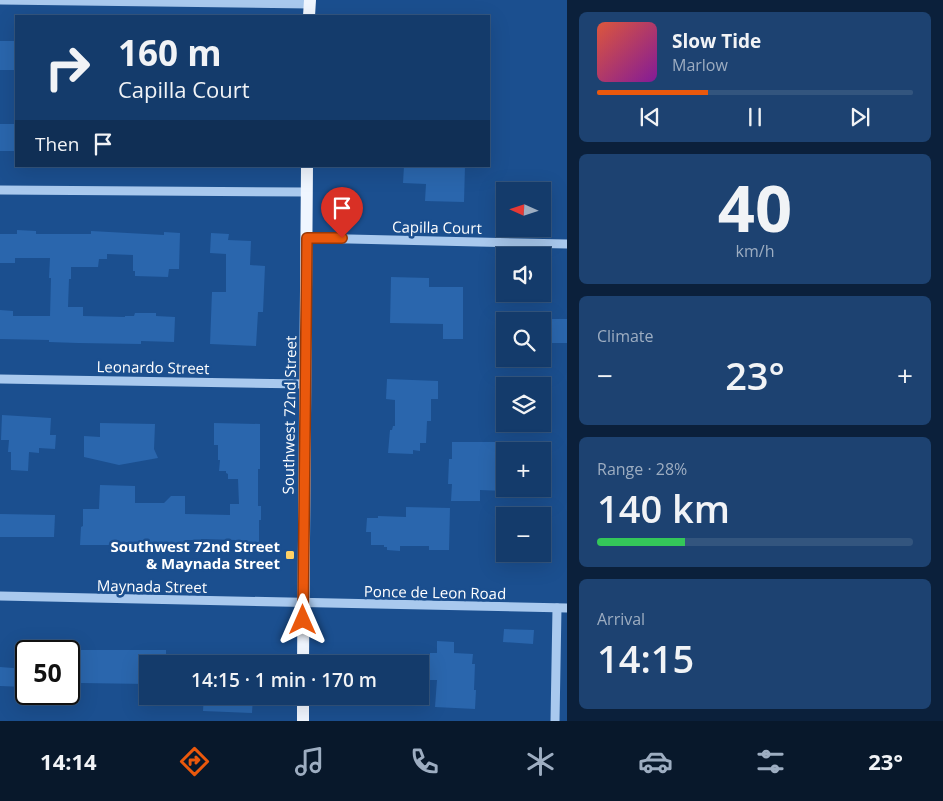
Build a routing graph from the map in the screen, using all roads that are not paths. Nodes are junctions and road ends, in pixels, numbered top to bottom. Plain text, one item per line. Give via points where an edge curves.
1 (0, 0) edge
2 (310, 7) edge
3 (307, 167) edge
4 (0, 190) edge
5 (307, 192) junction
6 (307, 238) junction
7 (567, 244) edge
8 (0, 379) edge
9 (306, 384) junction
10 (0, 596) edge
11 (303, 602) junction
12 (562, 608) edge
13 (303, 655) edge
14 (303, 705) edge
15 (302, 721) edge
16 (555, 721) edge

1 - 2 street
3 - 5 main road, Southwest 72nd Street
4 - 5 street
5 - 6 main road, Southwest 72nd Street
6 - 7 street, Capilla Court
6 - 9 main road, Southwest 72nd Street
8 - 9 street, Leonardo Street
9 - 11 main road, Southwest 72nd Street
10 - 11 street, Maynada Street
11 - 12 street, Ponce de Leon Road
11 - 13 main road, Southwest 72nd Street
12 - 16 street
14 - 15 main road

